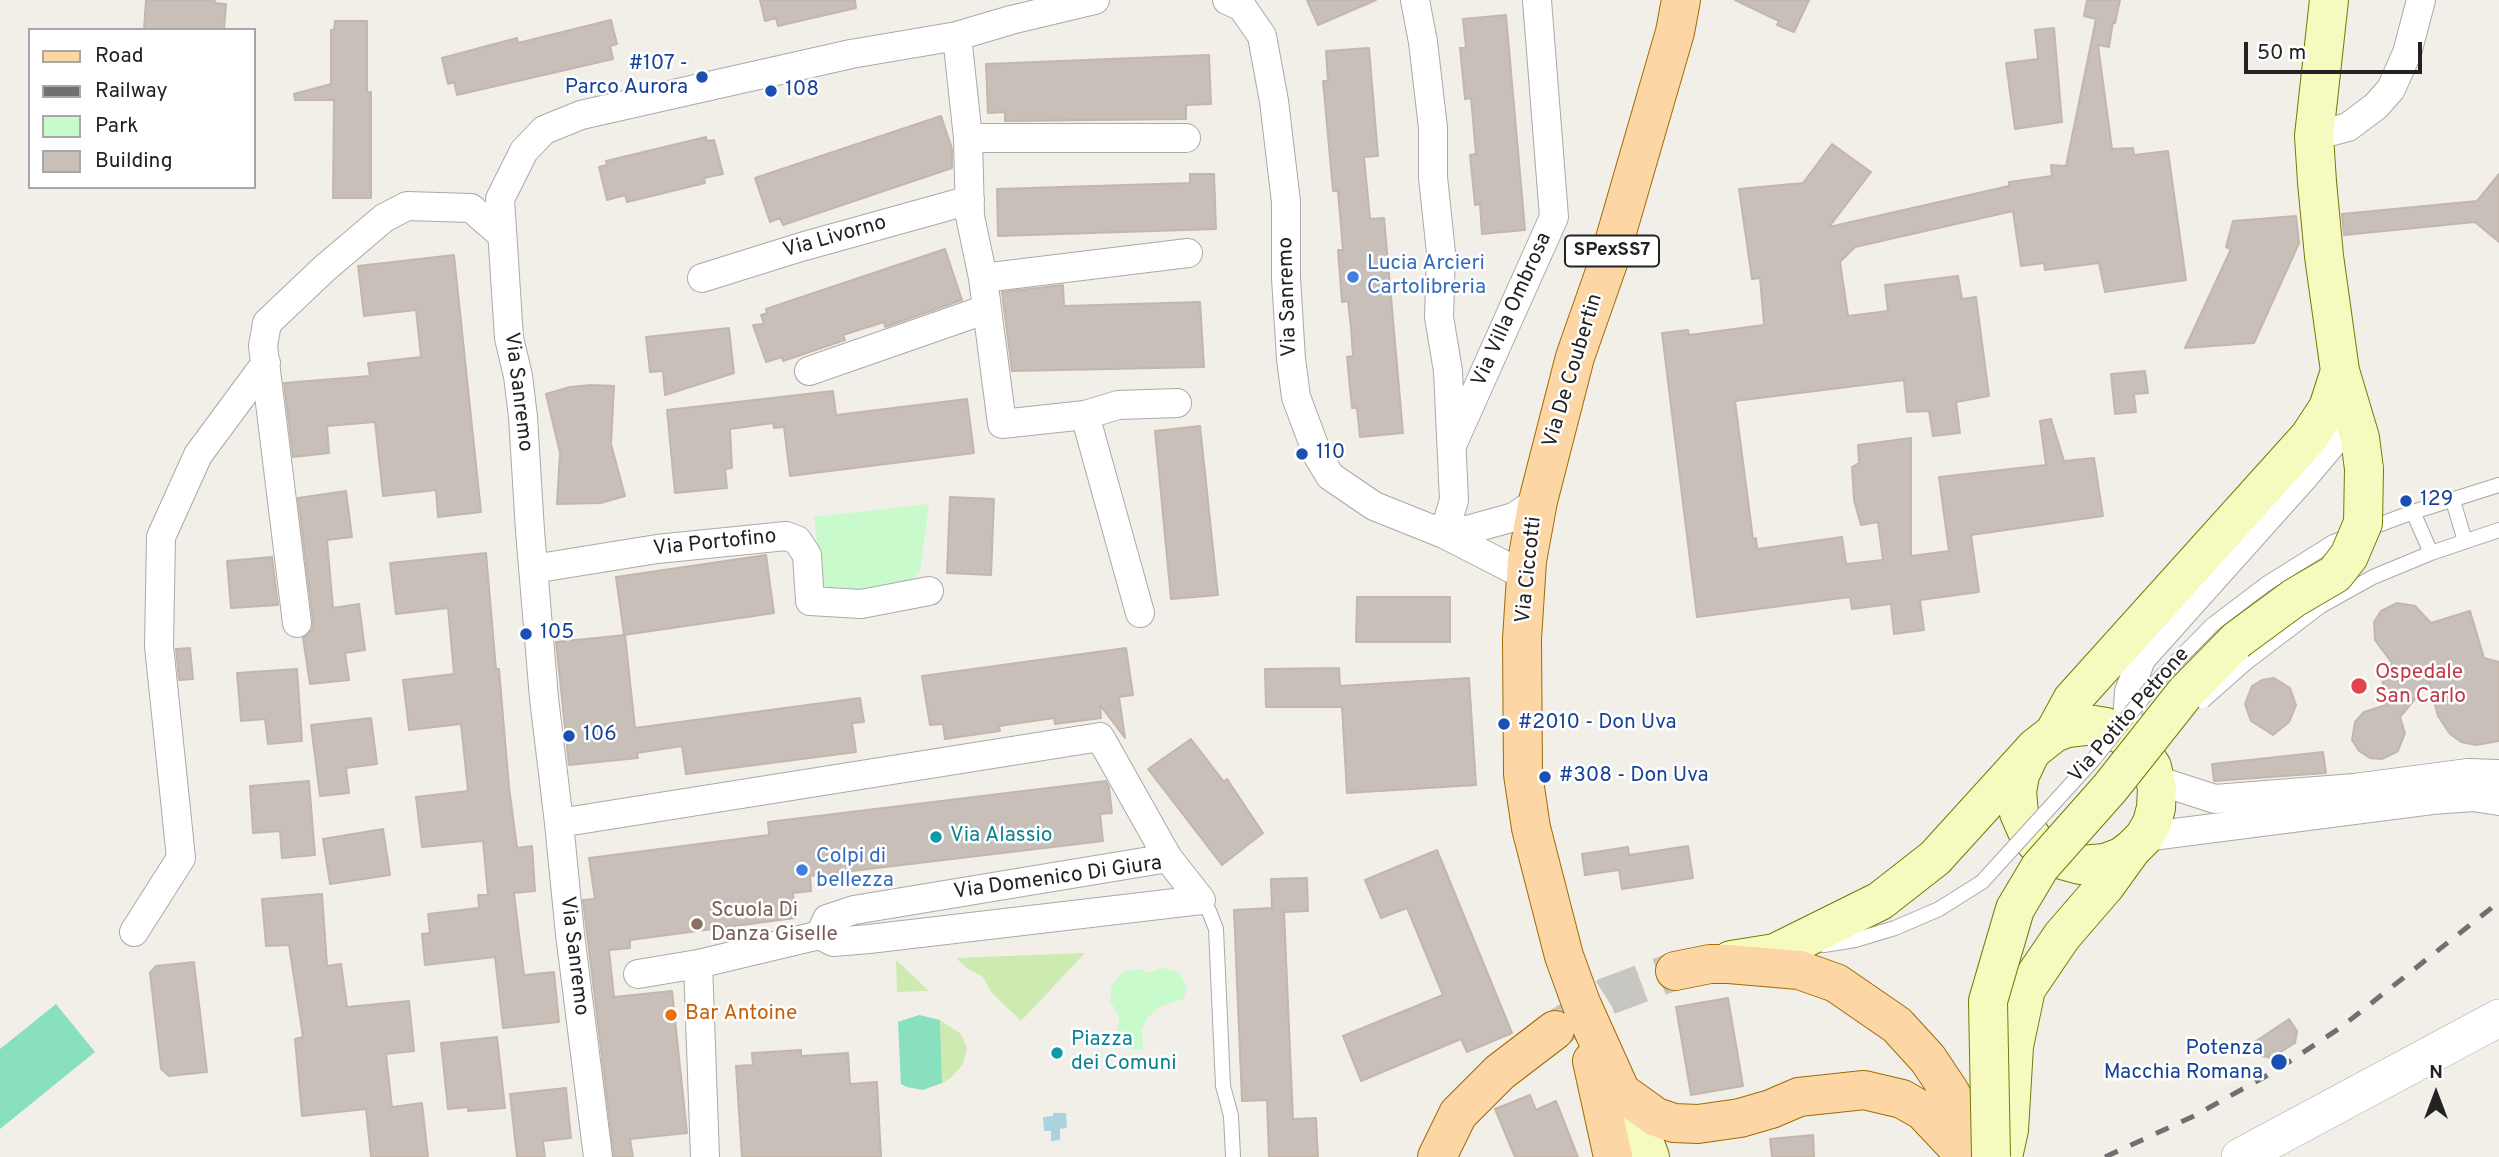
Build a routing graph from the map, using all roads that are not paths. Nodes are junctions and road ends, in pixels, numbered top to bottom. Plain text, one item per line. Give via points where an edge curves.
1 (1095, 0) edge
2 (1227, 0) edge
3 (1415, 0) edge
4 (1537, 0) edge
5 (1681, 0) edge
6 (2329, 0) edge
7 (2421, 0) edge
8 (1020, 8) edge
9 (957, 36) junction
10 (2314, 136) junction
11 (968, 138) junction
12 (1186, 138) dead end
13 (970, 200) junction
14 (502, 235) junction
15 (1188, 253) dead end
16 (702, 278) dead end
17 (983, 278) junction
18 (987, 309) junction
19 (266, 363) junction
20 (809, 371) dead end
21 (2345, 388) junction
22 (1177, 403) dead end
23 (1085, 415) junction
24 (1451, 449) junction
25 (2499, 485) edge
26 (1538, 500) junction
27 (2453, 501) junction
28 (2413, 512) junction
29 (2499, 530) edge
30 (1444, 534) junction
31 (2465, 541) junction
32 (2431, 553) junction
33 (533, 569) junction
34 (1526, 576) junction
35 (929, 591) dead end
36 (1140, 613) dead end
37 (297, 623) dead end
38 (2126, 737) junction
39 (2045, 741) junction
40 (2499, 774) edge
41 (2156, 780) junction
42 (2110, 788) junction
43 (2499, 801) edge
44 (559, 823) junction
45 (2138, 843) junction
46 (1168, 858) junction
47 (1201, 900) junction
48 (134, 932) dead end
49 (820, 935) junction
50 (1775, 953) junction
51 (698, 964) junction
52 (638, 974) dead end
53 (1568, 1016) junction
54 (2499, 1018) edge
55 (1621, 1092) junction
56 (1458, 1114) junction
57 (598, 1157) edge
58 (705, 1157) edge
59 (1233, 1157) edge
60 (1423, 1157) edge
61 (1437, 1157) edge
62 (1613, 1157) edge
63 (1650, 1157) edge
64 (1964, 1157) edge
65 (1980, 1157) edge
66 (1991, 1157) edge
67 (2003, 1157) edge
68 (2239, 1157) edge

1 - 8 street, Via Sanremo
2 - 30 street, Via Sanremo via 1242,7 1262,36 1275,101 1286,202 1292,372 1296,397 1318,456 1330,476 1374,506
3 - 24 street via 1433,128 1440,317
4 - 24 street, Via Villa Ombrosa via 1555,217
5 - 26 main road, Via De Coubertin / SPexSS7 via 1608,262 1575,357
6 - 10 main road
7 - 10 street via 2407,53 2391,89 2348,127
8 - 9 street, Via Sanremo
9 - 11 street
9 - 14 street, Via Sanremo via 735,79 581,116 544,130 524,151 500,199
10 - 21 main road via 2324,256
11 - 12 street
11 - 13 street
13 - 16 street, Via Livorno
13 - 17 street
14 - 19 street via 471,208 407,206 384,218 267,323
14 - 33 street, Via Sanremo via 509,338 523,417
15 - 17 street
17 - 18 street
18 - 20 street
18 - 23 street via 1002,424
19 - 37 street
19 - 48 street via 198,455 161,537 159,646 181,858
21 - 38 street via 2347,420 2340,434 2141,659 2129,692
21 - 39 main road via 2309,437 2072,700
21 - 42 main road, bridge via 2364,469 2363,523 2349,556 2335,574 2237,640 2186,692
22 - 23 street via 1118,405
23 - 36 street
24 - 30 street via 1454,500
25 - 27 lane, Via Potito Petrone
26 - 30 street via 1514,517
26 - 34 main road, Via Ciccotti / SPexSS7
27 - 28 lane, Via Potito Petrone
27 - 31 lane
28 - 32 lane
28 - 50 lane, Via Potito Petrone, bridge via 2333,542 2212,625 2154,684 2093,760 1982,882 1939,909 1895,928 1855,940
29 - 31 lane, Via Potito Petrone
30 - 34 street, Via Sanremo
31 - 32 lane, Via Potito Petrone
32 - 42 lane, Via Potito Petrone, bridge via 2321,606 2246,663
33 - 35 street, Via Portofino via 657,549 786,536 797,540 807,555 810,601 861,604
33 - 44 street, Via Sanremo
34 - 53 main road, Via Ciccotti / SPexSS7 via 1523,774 1531,828 1564,956
38 - 39 main road via 2094,725 2067,728
38 - 41 main road via 2139,747
39 - 45 main road via 2020,775 2017,792 2019,813 2035,842 2058,859 2080,865 2121,857
39 - 50 main road via 1935,858 1880,901
40 - 41 street via 2468,773 2215,799
41 - 45 main road via 2152,823
42 - 66 main road, bridge via 2040,867 2015,909 1988,1001
43 - 45 street via 2473,797 2432,800
44 - 46 street via 1100,737
44 - 57 street, Via Sanremo
45 - 67 main road via 2062,936 2026,989 2014,1046
46 - 47 street, Via Domenico Di Giura
46 - 49 street, Via Domenico Di Giura via 854,910 827,919
47 - 49 street, Via Domenico Di Giura via 869,939 833,942
47 - 59 lane via 1216,929 1223,1086
49 - 51 street, Via Domenico Di Giura
50 - 65 main road via 1692,968 1799,970 1836,983 1897,1025 1928,1059 1950,1092
51 - 52 street, Via Domenico Di Giura
51 - 58 street
53 - 55 main road, SPexSS7
53 - 56 main road
53 - 62 main road
54 - 68 street
55 - 63 main road, SPexSS7
55 - 64 main road via 1656,1117 1698,1124 1740,1118 1799,1097 1864,1090 1902,1099 1923,1111
56 - 60 main road
56 - 61 main road

